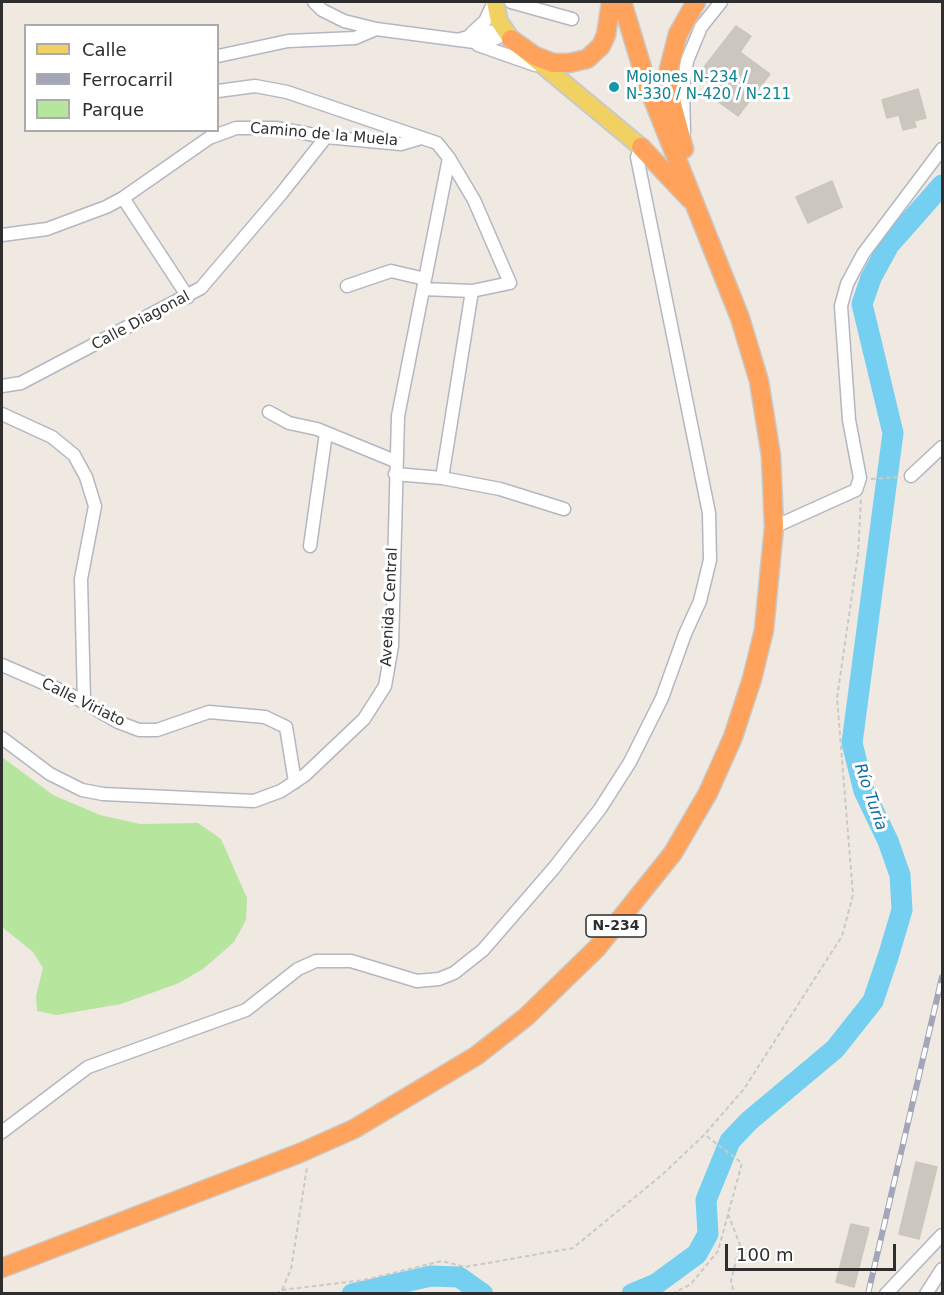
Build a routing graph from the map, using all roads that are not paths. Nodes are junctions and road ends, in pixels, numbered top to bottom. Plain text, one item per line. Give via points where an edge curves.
1 (314, 2) edge
2 (494, 2) edge
3 (511, 2) edge
4 (611, 2) edge
5 (622, 2) edge
6 (696, 2) edge
7 (721, 2) edge
8 (572, 19) dead end
9 (376, 29) junction
10 (507, 35) junction
11 (467, 39) junction
12 (219, 56) edge
13 (549, 72) junction
14 (219, 90) edge
15 (326, 138) junction
16 (421, 138) junction
17 (681, 139) junction
18 (641, 147) junction
19 (942, 149) edge
20 (449, 158) junction
21 (685, 177) junction
22 (123, 198) junction
23 (697, 207) junction
24 (2, 235) edge
25 (424, 284) junction
26 (347, 286) dead end
27 (471, 291) junction
28 (188, 297) junction
29 (2, 386) edge
30 (269, 412) dead end
31 (2, 414) edge
32 (326, 433) junction
33 (942, 447) edge
34 (395, 467) junction
35 (911, 476) dead end
36 (442, 478) junction
37 (564, 509) dead end
38 (774, 526) junction
39 (310, 546) dead end
40 (2, 665) edge
41 (84, 701) junction
42 (2, 738) edge
43 (295, 782) junction
44 (2, 1132) edge
45 (942, 1235) edge
46 (2, 1268) edge
47 (942, 1269) edge
48 (885, 1293) edge
49 (926, 1293) edge

1 - 9 street via 344,21
2 - 10 main road
2 - 11 street via 485,21
3 - 8 street
4 - 10 highway via 606,35 587,59 553,63 535,56
5 - 21 highway, N-234 via 647,84
6 - 17 highway via 678,34 669,69 670,93
7 - 17 street via 701,27 687,61 683,90 686,125
9 - 11 street
9 - 12 street via 355,38 288,41
10 - 11 street via 491,41
10 - 13 main road
11 - 13 street
13 - 18 main road
14 - 16 street via 270,88
15 - 16 street, Camino de la Muela via 400,144
15 - 22 street, Camino de la Muela via 257,127 222,132 185,153
15 - 28 street, Calle Diagonal via 208,281
16 - 20 street via 437,143
17 - 21 highway via 686,157
18 - 23 highway
18 - 44 street via 637,157 709,513 710,560 700,601 662,698 630,762 600,809 483,950 454,973 417,981 351,961 316,960 298,969 246,1010 88,1067
19 - 38 street via 863,254 847,284 841,306 849,420 860,478 856,490
20 - 25 street, Avenida Central
20 - 27 street via 474,200 510,284
21 - 23 highway, N-234
22 - 24 street, Camino de la Muela via 47,229
22 - 28 street
23 - 38 highway, N-234 via 740,318 759,381 771,456
25 - 26 street via 391,272
25 - 27 street
25 - 34 street, Avenida Central via 398,416
27 - 36 street
28 - 29 street, Calle Diagonal via 21,383
30 - 32 street via 289,423
31 - 41 street via 52,437 74,455 95,506 81,579
32 - 34 street
32 - 39 street
33 - 35 street
34 - 36 street
34 - 43 street, Avenida Central via 392,646 385,686 364,718
36 - 37 street via 500,489
38 - 46 highway, N-234 via 764,630 752,679 734,737 708,793 667,862 597,948 526,1017 476,1056 354,1129
40 - 41 street, Calle Viriato
41 - 43 street, Calle Viriato via 139,730 157,730 209,712 265,717 286,727
42 - 43 street, Avenida Central via 62,782 103,794 254,801
45 - 48 street
47 - 49 street

